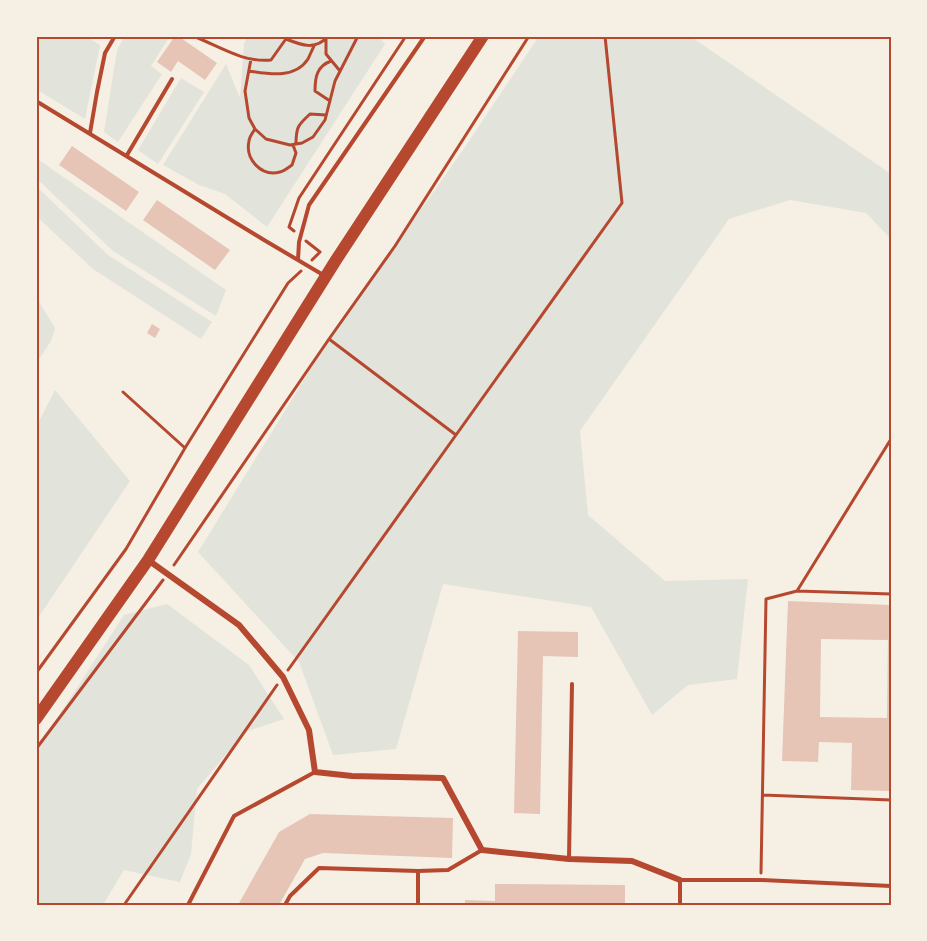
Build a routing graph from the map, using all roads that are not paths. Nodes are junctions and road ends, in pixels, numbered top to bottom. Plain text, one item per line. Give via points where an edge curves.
1 (115, 36) edge
2 (425, 36) edge
3 (483, 36) edge
4 (172, 79) dead end
5 (36, 101) edge
6 (90, 133) junction
7 (127, 155) junction
8 (298, 261) junction
9 (326, 276) junction
10 (148, 560) junction
11 (572, 684) dead end
12 (36, 719) edge
13 (315, 772) junction
14 (482, 850) junction
15 (569, 859) junction
16 (418, 871) junction
17 (680, 880) junction
18 (891, 886) edge
19 (188, 905) edge
20 (285, 905) edge
21 (418, 905) edge
22 (680, 905) edge

1 - 6 lane via 105,53
2 - 8 lane via 309,205
3 - 9 main road
4 - 7 lane
5 - 6 lane
6 - 7 lane
7 - 8 lane
8 - 9 lane
9 - 10 main road
10 - 12 main road
10 - 13 street via 239,625 283,677 309,730
11 - 15 lane
13 - 14 street via 443,778
13 - 19 lane via 234,816
14 - 15 street
14 - 16 lane via 448,870
15 - 17 street via 632,861
16 - 20 lane via 319,868
16 - 21 lane
17 - 18 lane
17 - 22 lane

